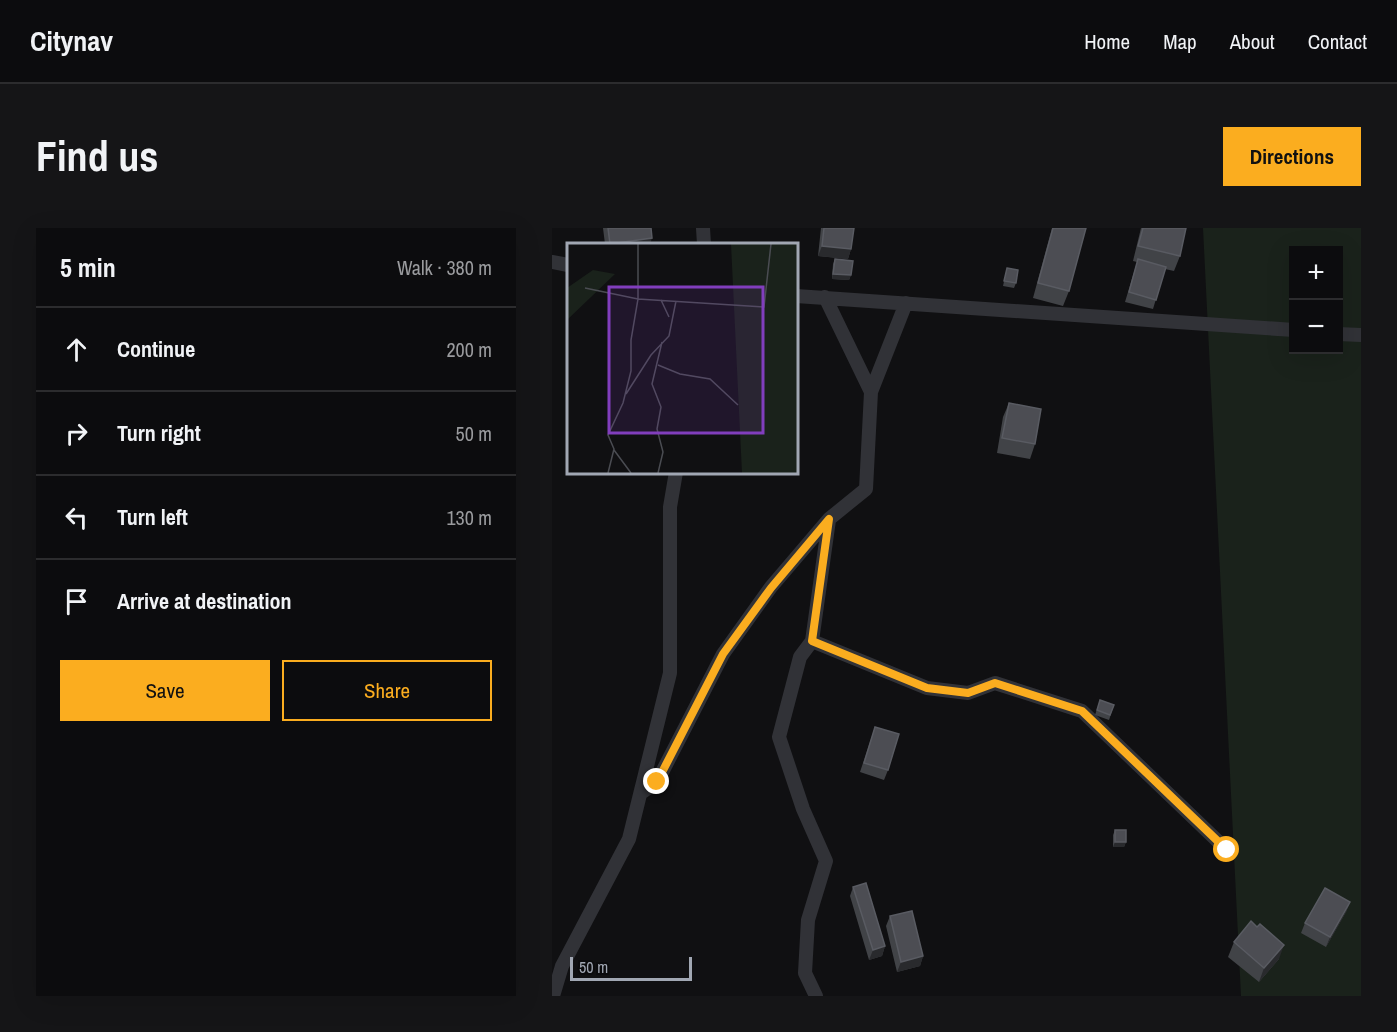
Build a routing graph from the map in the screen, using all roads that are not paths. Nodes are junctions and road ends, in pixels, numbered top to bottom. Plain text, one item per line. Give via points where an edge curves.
1 (703, 228) edge
2 (704, 243) edge
3 (552, 262) edge
4 (567, 265) edge
5 (798, 296) edge
6 (825, 297) junction
7 (906, 303) junction
8 (1289, 330) edge
9 (1343, 334) edge
10 (1361, 335) edge
11 (871, 392) junction
12 (676, 474) edge
13 (829, 519) junction
14 (812, 641) junction
15 (641, 792) junction
16 (1227, 850) dead end
17 (553, 996) edge
18 (816, 996) edge

1 - 2 street
3 - 4 street
5 - 6 street
6 - 7 street
6 - 11 street
7 - 8 street
7 - 11 street
9 - 10 street
11 - 13 street via 866,489
12 - 15 street via 670,507 670,673
13 - 14 street
13 - 15 street via 771,588 723,654 657,782
14 - 16 street via 927,688 968,693 995,683 1082,711
14 - 18 street via 800,657 779,736 826,861 808,920 805,974
15 - 17 street via 629,838 562,966

